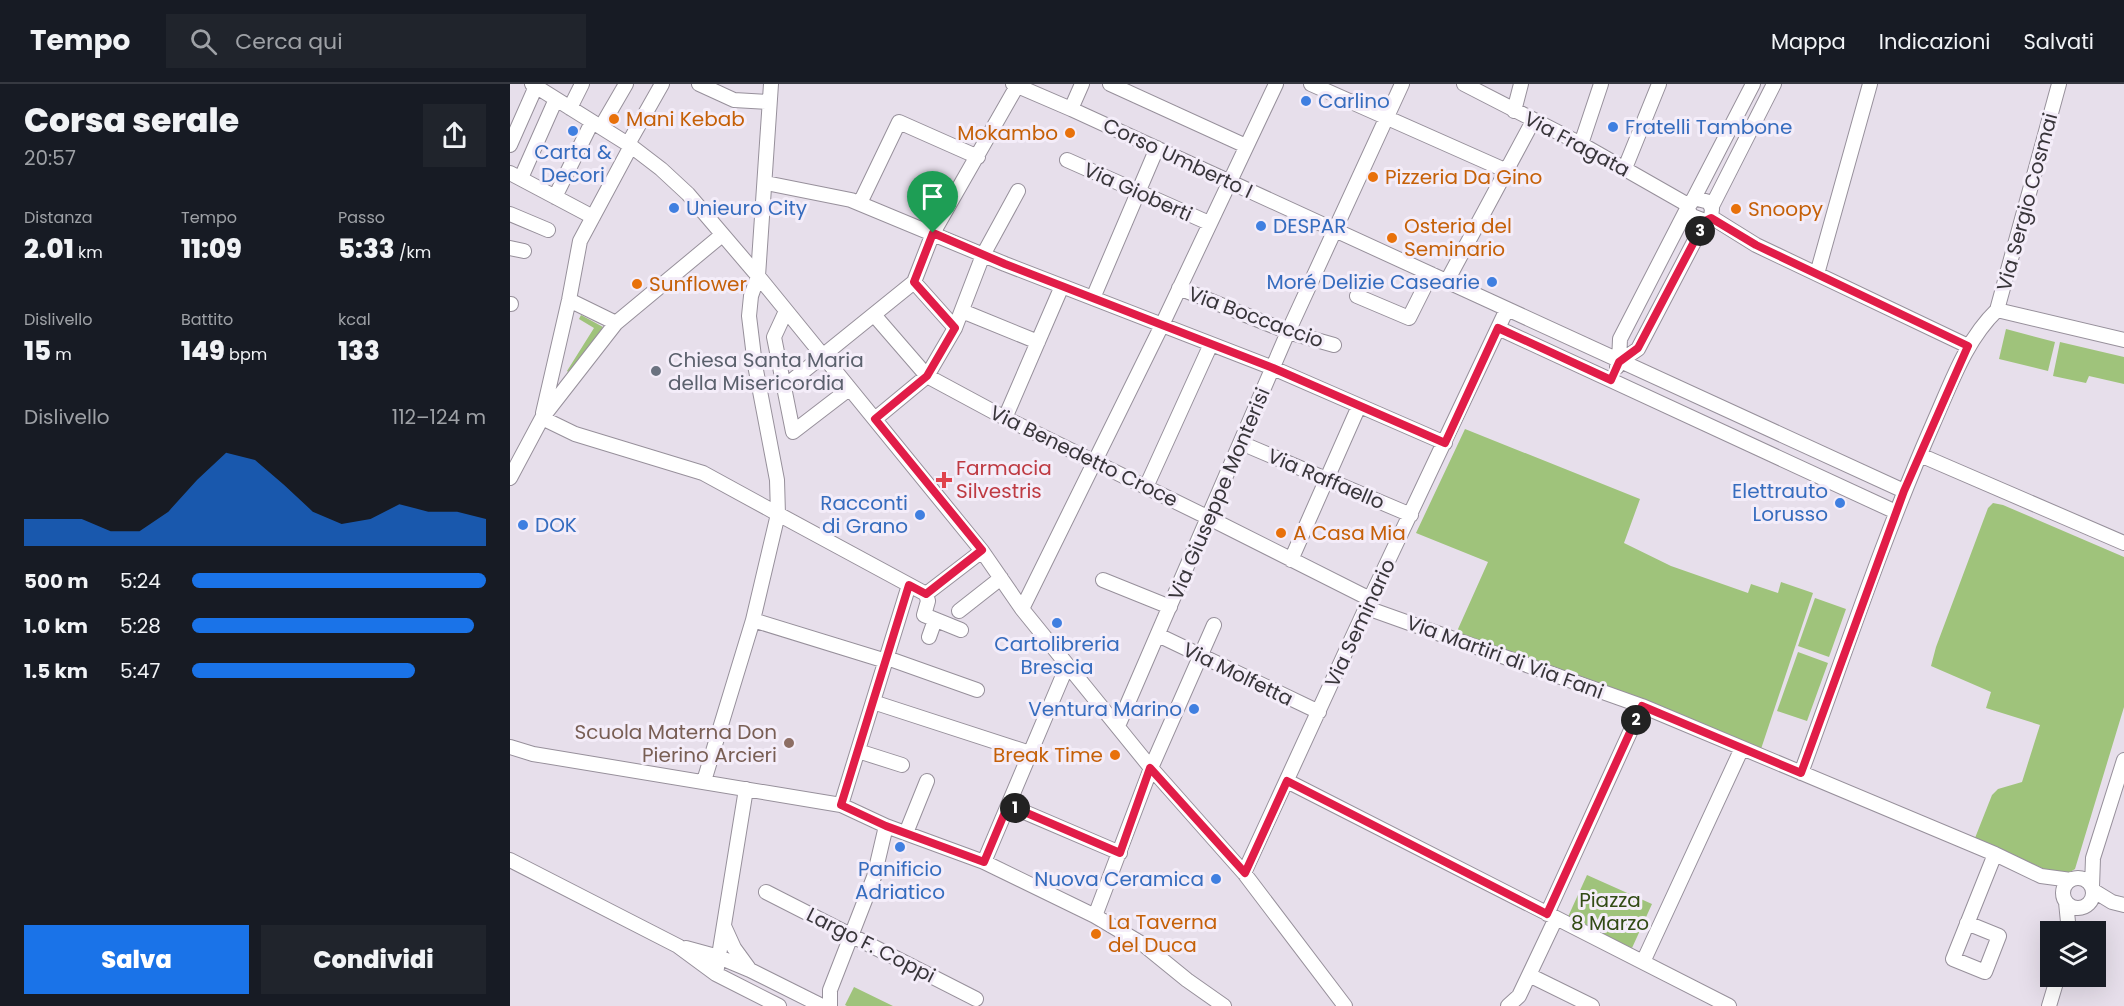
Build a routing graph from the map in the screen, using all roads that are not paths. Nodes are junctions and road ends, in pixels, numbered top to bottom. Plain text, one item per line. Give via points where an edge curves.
1 (582, 84) edge
2 (626, 84) edge
3 (662, 84) edge
4 (699, 84) edge
5 (771, 84) edge
6 (1082, 84) edge
7 (1110, 84) edge
8 (1276, 84) edge
9 (1311, 84) edge
10 (1402, 84) edge
11 (1464, 84) edge
12 (1521, 84) edge
13 (1600, 84) edge
14 (1659, 84) edge
15 (1753, 84) edge
16 (1774, 84) edge
17 (1870, 84) edge
18 (2059, 84) edge
19 (535, 85) edge
20 (1015, 85) edge
21 (556, 99) junction
22 (769, 102) junction
23 (1742, 107) junction
24 (570, 108) junction
25 (1071, 109) junction
26 (1514, 111) junction
27 (1757, 115) junction
28 (1386, 118) junction
29 (1533, 121) junction
30 (597, 124) junction
31 (1581, 144) junction
32 (630, 145) junction
33 (510, 146) edge
34 (1246, 146) junction
35 (1157, 148) junction
36 (978, 157) junction
37 (1067, 160) dead end
38 (1625, 168) junction
39 (1507, 171) junction
40 (515, 176) edge
41 (1229, 181) junction
42 (766, 183) junction
43 (1018, 191) dead end
44 (1138, 193) junction
45 (555, 196) junction
46 (860, 203) junction
47 (1690, 204) junction
48 (510, 214) edge
49 (1709, 215) junction
50 (593, 217) junction
51 (1209, 223) junction
52 (548, 230) dead end
53 (1335, 230) junction
54 (933, 233) junction
55 (722, 235) junction
56 (983, 255) junction
57 (1431, 274) junction
58 (1817, 274) junction
59 (758, 276) junction
60 (1447, 281) junction
61 (914, 282) junction
62 (1062, 286) junction
63 (1179, 288) junction
64 (1357, 296) dead end
65 (1093, 298) junction
66 (569, 300) junction
67 (1507, 309) junction
68 (1997, 310) junction
69 (786, 311) junction
70 (962, 311) junction
71 (875, 316) junction
72 (621, 319) junction
73 (1161, 325) junction
74 (955, 328) junction
75 (1498, 328) junction
76 (1288, 332) junction
77 (2124, 340) edge
78 (1038, 342) junction
79 (1211, 345) junction
80 (1334, 345) dead end
81 (1968, 346) junction
82 (823, 358) junction
83 (1619, 362) junction
84 (1273, 368) junction
85 (927, 376) junction
86 (1611, 380) junction
87 (784, 387) junction
88 (849, 389) junction
89 (1359, 406) junction
90 (542, 418) junction
91 (1005, 418) junction
92 (875, 419) junction
93 (1758, 425) junction
94 (1241, 442) junction
95 (1445, 443) junction
96 (1750, 444) junction
97 (1920, 455) junction
98 (1094, 462) junction
99 (510, 478) edge
100 (1327, 478) junction
101 (1146, 486) junction
102 (1904, 491) junction
103 (1896, 512) junction
104 (778, 514) junction
105 (1411, 515) junction
106 (1209, 518) junction
107 (2124, 543) edge
108 (982, 550) junction
109 (1291, 560) junction
110 (1000, 578) junction
111 (1103, 580) dead end
112 (909, 585) junction
113 (926, 594) junction
114 (1368, 604) junction
115 (1170, 607) junction
116 (1022, 609) junction
117 (959, 610) dead end
118 (753, 620) junction
119 (935, 620) junction
120 (1214, 625) dead end
121 (961, 630) dead end
122 (1158, 635) junction
123 (929, 637) dead end
124 (1200, 656) junction
125 (886, 660) junction
126 (1067, 666) junction
127 (977, 690) dead end
128 (873, 702) junction
129 (1642, 706) junction
130 (1319, 712) junction
131 (1118, 726) junction
132 (510, 747) edge
133 (1742, 748) junction
134 (858, 751) junction
135 (1030, 753) junction
136 (2124, 760) edge
137 (902, 765) dead end
138 (1150, 768) junction
139 (1801, 773) junction
140 (704, 781) junction
141 (927, 781) dead end
142 (1287, 781) junction
143 (746, 789) junction
144 (841, 805) junction
145 (1008, 805) junction
146 (886, 826) junction
147 (906, 833) junction
148 (1120, 853) junction
149 (1995, 854) junction
150 (2092, 858) junction
151 (510, 860) edge
152 (984, 862) junction
153 (1245, 873) junction
154 (2041, 876) junction
155 (2073, 880) junction
156 (2093, 889) junction
157 (766, 892) dead end
158 (2065, 900) junction
159 (2118, 904) edge
160 (2086, 906) junction
161 (1095, 916) junction
162 (1552, 916) junction
163 (2068, 921) edge
164 (2077, 921) edge
165 (1967, 923) dead end
166 (724, 926) junction
167 (853, 935) junction
168 (678, 946) junction
169 (718, 957) junction
170 (1643, 962) junction
171 (750, 970) junction
172 (716, 974) junction
173 (1529, 975) junction
174 (2055, 987) edge
175 (976, 999) dead end
176 (779, 1006) edge
177 (822, 1006) edge
178 (830, 1006) edge
179 (1224, 1006) edge
180 (1345, 1006) edge
181 (1508, 1006) edge
182 (1592, 1006) edge
183 (1729, 1006) edge
184 (2049, 1006) edge

1 - 24 street
2 - 30 street
3 - 32 street
4 - 22 street via 734,100
5 - 22 street
6 - 25 street
7 - 34 street
8 - 34 street
9 - 28 street
10 - 28 street, Via Giuseppe Monterisi
11 - 26 street, Via Fragata
12 - 26 street
13 - 31 street
14 - 38 street
15 - 23 street
16 - 27 street
17 - 58 street
18 - 68 street, Via Sergio Cosmai
19 - 21 street
19 - 33 street
20 - 25 street, Corso Umberto I
20 - 36 street
21 - 24 street
21 - 40 street
22 - 42 street
23 - 27 street
23 - 47 street
24 - 30 street
25 - 35 street, Corso Umberto I
26 - 29 street, Via Fragata
27 - 49 street
28 - 39 street
28 - 53 street, Via Giuseppe Monterisi
29 - 31 street, Via Fragata
29 - 39 street
30 - 32 street
30 - 45 street
31 - 38 street, Via Fragata
32 - 50 street
32 - 55 street via 688,194
34 - 41 street
35 - 41 street, Corso Umberto I
35 - 44 street
36 - 46 street via 899,122
36 - 54 street
37 - 44 street, Via Gioberti
38 - 47 street, Via Fragata
39 - 60 street
40 - 45 street
41 - 51 street
41 - 53 street, Corso Umberto I
42 - 46 street
42 - 59 street
43 - 56 street
44 - 51 street, Via Gioberti
44 - 65 street
45 - 50 street
46 - 54 street
47 - 49 street via 1692,216
47 - 49 street via 1705,200
47 - 83 street via 1620,339
48 - 52 street
49 - 58 street via 1756,245
49 - 83 street via 1638,348
50 - 66 street via 580,241
51 - 63 street
53 - 57 street, Corso Umberto I
53 - 76 street, Via Giuseppe Monterisi
54 - 56 street
54 - 61 street
55 - 59 street
55 - 72 street
56 - 62 street
56 - 70 street
57 - 60 street, Corso Umberto I
57 - 64 street via 1409,318
58 - 81 street
59 - 69 street
59 - 104 street via 749,316 777,480
60 - 67 street, Corso Umberto I
61 - 71 street
61 - 74 street
62 - 65 street
62 - 78 street
63 - 73 street
63 - 76 street, Via Boccaccio
65 - 73 street
66 - 72 street
66 - 90 street
67 - 75 street, Via Seminario
67 - 83 street, Corso Umberto I
68 - 77 street
68 - 81 street, Via Sergio Cosmai
69 - 82 street
69 - 87 street via 774,337
70 - 74 street
70 - 78 street
71 - 82 street
71 - 85 street
72 - 90 street
73 - 79 street
73 - 98 street
74 - 85 street
75 - 86 street
75 - 95 street, Via Seminario
76 - 80 street, Via Boccaccio
76 - 84 street, Via Giuseppe Monterisi
78 - 91 street
79 - 84 street
79 - 101 street
81 - 97 street, Via Sergio Cosmai
82 - 87 street
82 - 88 street
83 - 86 street
83 - 93 street, Corso Umberto I
84 - 89 street
84 - 94 street, Via Giuseppe Monterisi
85 - 91 street, Via Benedetto Croce
85 - 92 street
86 - 96 street
87 - 88 street via 793,432
88 - 92 street
89 - 95 street
89 - 100 street
90 - 99 street
90 - 104 street via 575,434 703,473
91 - 98 street, Via Benedetto Croce
92 - 108 street
93 - 96 street
93 - 102 street, Corso Umberto I
94 - 100 street, Via Raffaello
94 - 106 street, Via Giuseppe Monterisi
95 - 105 street, Via Seminario
96 - 103 street
97 - 102 street, Via Sergio Cosmai
97 - 107 street
98 - 101 street, Via Benedetto Croce
98 - 116 street
100 - 105 street, Via Raffaello
100 - 109 street
101 - 106 street, Via Benedetto Croce
102 - 103 street, Via Sergio Cosmai
103 - 139 street, Via Sergio Cosmai
104 - 112 street
104 - 118 street
105 - 114 street, Via Seminario
106 - 109 street, Via Benedetto Croce
106 - 115 street, Via Giuseppe Monterisi
108 - 110 street
108 - 113 street
109 - 114 street, Via Benedetto Croce
110 - 116 street
110 - 117 street
111 - 115 street
112 - 113 street
112 - 125 street
113 - 119 street via 924,615
114 - 129 street, Via Martiri di Via Fani
114 - 130 street, Via Seminario
115 - 122 street, Via Giuseppe Monterisi
116 - 126 street
118 - 125 street
118 - 140 street
119 - 121 street
119 - 123 street
120 - 124 street
122 - 124 street, Via Molfetta
122 - 131 street, Via Giuseppe Monterisi
124 - 130 street, Via Molfetta
124 - 138 street
125 - 127 street
125 - 128 street
126 - 131 street
126 - 135 street
128 - 134 street
128 - 135 street
129 - 133 street, Via Martiri di Via Fani
129 - 162 street
130 - 142 street, Via Seminario
131 - 138 street
132 - 140 street
133 - 139 street, Via Martiri di Via Fani
133 - 170 street
134 - 137 street
134 - 144 street
135 - 145 street
136 - 150 street
138 - 148 street
138 - 153 street
139 - 149 street, Via Martiri di Via Fani
140 - 143 street
141 - 147 street
142 - 153 street, Via Seminario
142 - 162 street
143 - 144 street
143 - 166 street
144 - 146 street
145 - 148 street
145 - 152 street
146 - 147 street
146 - 167 street via 874,878
147 - 152 street
148 - 161 street
149 - 154 street, Via Martiri di Via Fani
149 - 165 street
150 - 155 street
150 - 156 street
151 - 168 street
152 - 161 street
153 - 180 street
154 - 155 street, Via Martiri di Via Fani
154 - 158 street, Via Martiri di Via Fani
155 - 156 street via 2085,880
155 - 158 street via 2064,888
156 - 159 street
156 - 160 street via 2093,897
157 - 167 street, Largo F. Coppi
158 - 160 street via 2074,908
158 - 163 street
159 - 160 street
160 - 164 street
161 - 179 street via 1144,945
162 - 170 street
162 - 173 street
166 - 169 street
166 - 171 street
167 - 175 street, Largo F. Coppi
167 - 178 street via 830,990
168 - 169 street
168 - 172 street
169 - 171 street
169 - 172 street
170 - 183 street
171 - 177 street
172 - 176 street
173 - 181 street via 1519,996
173 - 182 street
174 - 184 street

